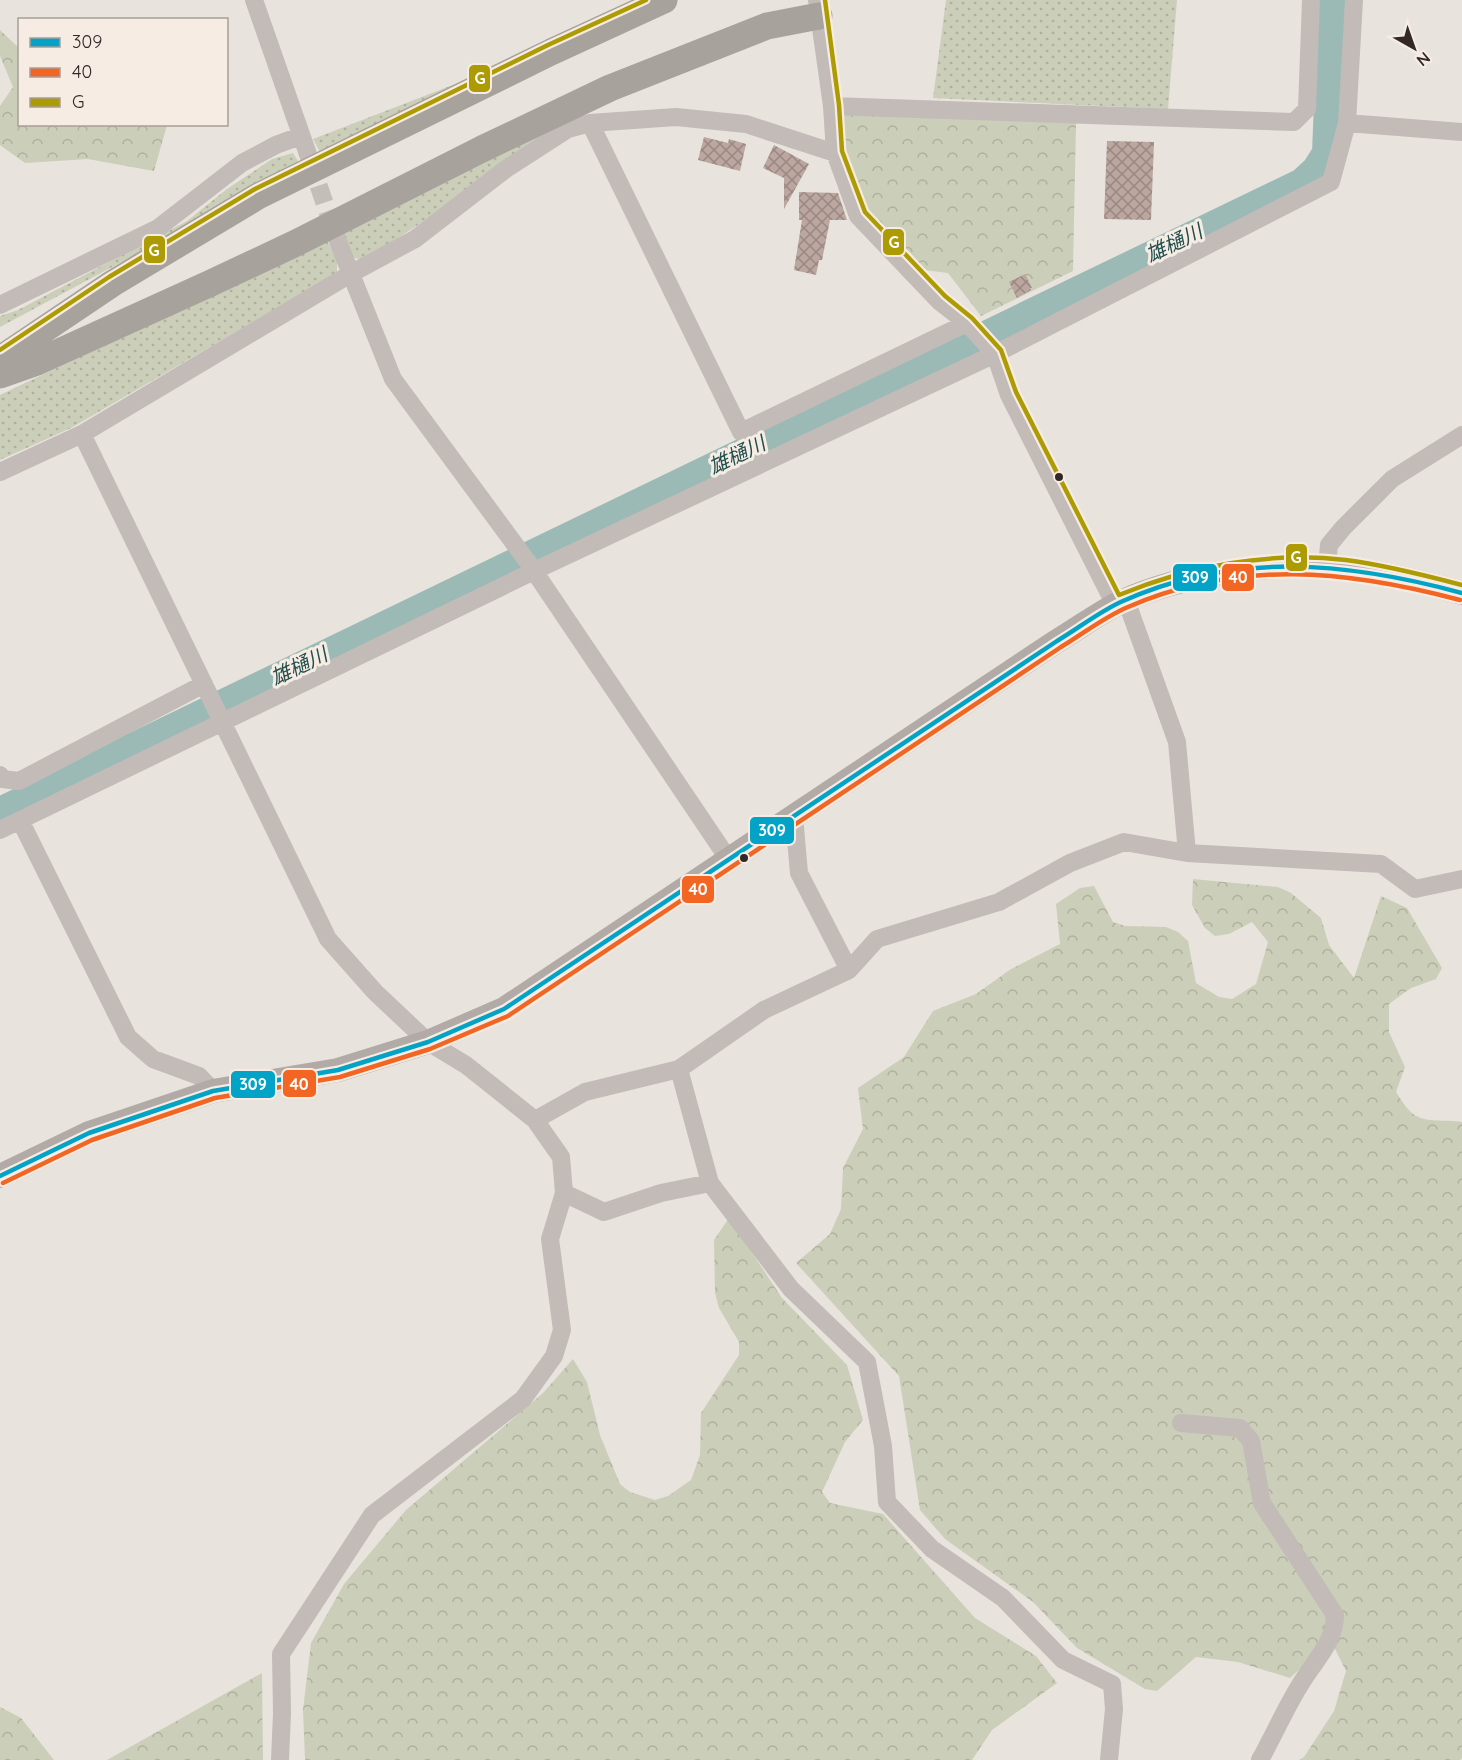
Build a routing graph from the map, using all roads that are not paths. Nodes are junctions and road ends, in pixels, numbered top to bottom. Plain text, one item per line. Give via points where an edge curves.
1 (254, 0) edge
2 (664, 0) edge
3 (1311, 0) edge
4 (1354, 0) edge
5 (818, 8) edge
6 (832, 106) junction
7 (590, 123) junction
8 (1347, 123) junction
9 (1462, 132) edge
10 (300, 136) junction
11 (835, 153) junction
12 (310, 160) tunnel mouth
13 (335, 234) tunnel mouth
14 (352, 273) junction
15 (0, 305) edge
16 (969, 325) junction
17 (992, 350) junction
18 (0, 359) edge
19 (0, 375) edge
20 (82, 434) junction
21 (1462, 435) edge
22 (0, 472) edge
23 (528, 562) junction
24 (1327, 566) junction
25 (1462, 594) edge
26 (1121, 602) junction
27 (204, 684) junction
28 (224, 722) junction
29 (0, 775) edge
30 (794, 816) junction
31 (20, 820) junction
32 (0, 830) edge
33 (1187, 853) junction
34 (729, 860) junction
35 (1462, 879) edge
36 (849, 970) junction
37 (429, 1042) junction
38 (679, 1069) junction
39 (213, 1091) junction
40 (535, 1120) junction
41 (0, 1176) edge
42 (710, 1183) junction
43 (564, 1193) junction
44 (1181, 1423) dead end
45 (280, 1760) edge
46 (1109, 1760) edge
47 (1260, 1760) edge

1 - 10 street
2 - 18 highway via 258,196 113,283
3 - 6 street via 1307,109 1294,122
4 - 8 street
5 - 6 street
5 - 19 highway via 610,88 242,268 37,362
6 - 11 street
7 - 11 street via 676,117 746,124
7 - 14 street via 568,129 506,169 415,239
7 - 16 street via 741,432
8 - 9 street
8 - 17 street via 1331,182
10 - 12 street
10 - 15 street via 242,163 158,228
11 - 16 street via 858,216 940,302
13 - 14 street
14 - 20 street
14 - 23 street via 393,379
16 - 17 street
17 - 23 street
17 - 26 street via 1009,395
20 - 22 street
20 - 27 street
21 - 24 street via 1383,488 1329,546
23 - 28 street
23 - 34 street
24 - 25 main road via 1401,577
24 - 26 main road via 1224,572
26 - 30 main road
26 - 33 street via 1177,742
27 - 28 street
27 - 29 street via 19,781 2,779
28 - 31 street
28 - 37 street via 328,939 375,992
30 - 34 main road
30 - 36 street via 799,873
31 - 32 street
31 - 39 street via 128,1037 153,1059 199,1076
33 - 35 street via 1381,864 1415,889
33 - 36 street via 1124,842 1070,863 999,903 876,939
34 - 37 main road via 504,1009
36 - 38 street via 764,1010
37 - 39 main road via 338,1070
37 - 40 street via 466,1065
38 - 40 street via 585,1092
38 - 42 street
39 - 41 main road via 89,1133
40 - 43 street via 561,1157
42 - 43 street via 661,1193 604,1212
42 - 46 street via 791,1289 867,1362 883,1446 887,1502 932,1549 1003,1598 1063,1660 1112,1684
43 - 45 street via 550,1239 562,1330 554,1356 523,1399 372,1515 280,1654
44 - 47 street via 1240,1428 1251,1441 1262,1503 1335,1615 1331,1639 1299,1685

